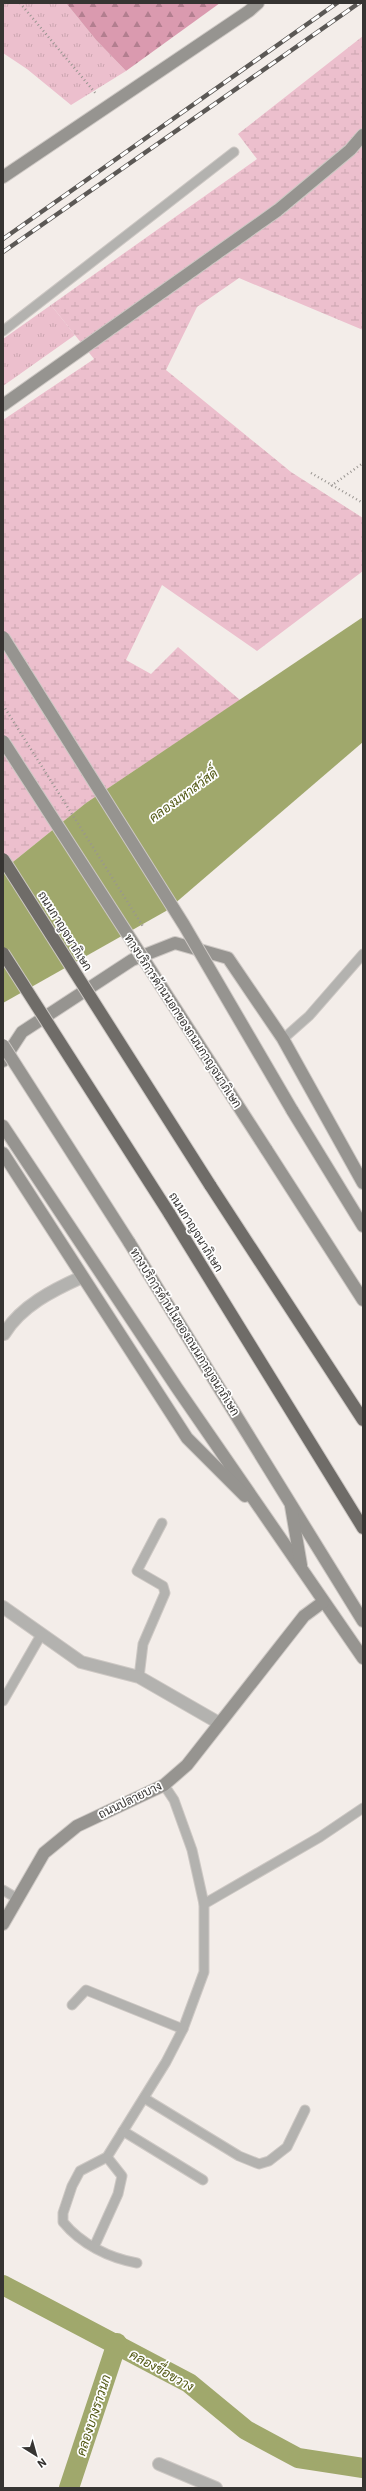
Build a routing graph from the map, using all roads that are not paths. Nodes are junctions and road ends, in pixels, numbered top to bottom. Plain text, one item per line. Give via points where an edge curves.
1 (253, 7) edge
2 (363, 135) edge
3 (234, 152) dead end
4 (3, 178) edge
5 (3, 331) edge
6 (3, 406) edge
7 (3, 637) edge
8 (3, 742) edge
9 (3, 860) edge
10 (3, 953) edge
11 (363, 954) edge
12 (283, 1040) junction
13 (3, 1045) edge
14 (3, 1061) edge
15 (3, 1126) edge
16 (3, 1153) edge
17 (363, 1183) edge
18 (363, 1226) edge
19 (82, 1277) junction
20 (363, 1300) edge
21 (4, 1334) dead end
22 (363, 1420) edge
23 (290, 1499) junction
24 (267, 1518) junction
25 (162, 1523) dead end
26 (363, 1528) edge
27 (302, 1570) junction
28 (323, 1602) junction
29 (3, 1607) edge
30 (363, 1621) edge
31 (41, 1635) junction
32 (363, 1658) edge
33 (139, 1677) junction
34 (3, 1701) edge
35 (220, 1723) junction
36 (164, 1784) junction
37 (363, 1808) edge
38 (3, 1890) edge
39 (18, 1899) junction
40 (204, 1904) junction
41 (3, 1924) edge
42 (72, 2005) dead end
43 (183, 2029) junction
44 (144, 2098) junction
45 (305, 2110) dead end
46 (123, 2131) junction
47 (107, 2157) junction
48 (203, 2180) dead end
49 (94, 2247) junction
50 (137, 2263) dead end
51 (160, 2464) dead end
52 (216, 2488) edge

1 - 4 main road
2 - 6 main road via 350,150 278,210
3 - 5 lane
7 - 18 main road, bridge via 184,925
8 - 20 main road, ทางบริการด้านนอกของถนนกาญจนาภิเษก, bridge
9 - 22 highway, ถนนกาญจนาภิเษก, bridge
10 - 26 highway, ถนนกาญจนาภิเษก, bridge via 169,1213
11 - 12 lane via 309,1016
12 - 14 main road via 228,958 175,943 132,960 22,1032
12 - 17 main road
13 - 23 main road, ทางบริการด้านในของถนนกาญจนาภิเษก, bridge
15 - 24 main road
16 - 19 main road
19 - 21 street via 27,1308 13,1319
19 - 24 main road via 187,1438
23 - 27 main road
23 - 30 main road, ทางบริการด้านในของถนนกาญจนาภิเษก
24 - 27 main road
25 - 33 lane via 137,1570 163,1586 164,1593 143,1644
27 - 28 main road
28 - 32 main road
28 - 35 main road, ถนนปลายบาง via 304,1616
29 - 31 street
31 - 33 street via 81,1662
31 - 34 lane
33 - 35 street
35 - 36 main road, ถนนปลายบาง via 187,1765
36 - 39 main road, ถนนปลายบาง via 77,1826 44,1853
36 - 40 lane via 174,1800 192,1850
37 - 40 lane via 320,1837
38 - 39 lane
39 - 41 main road, ถนนปลายบาง
40 - 43 lane via 204,1972
42 - 43 lane via 86,1990
43 - 44 lane
44 - 45 lane via 239,2156 260,2164 269,2161 287,2147
44 - 46 lane
46 - 47 lane
46 - 48 lane
47 - 49 lane via 122,2176 118,2194
47 - 49 lane via 80,2171 63,2213 63,2222 70,2232
49 - 50 lane via 125,2261
51 - 52 street

